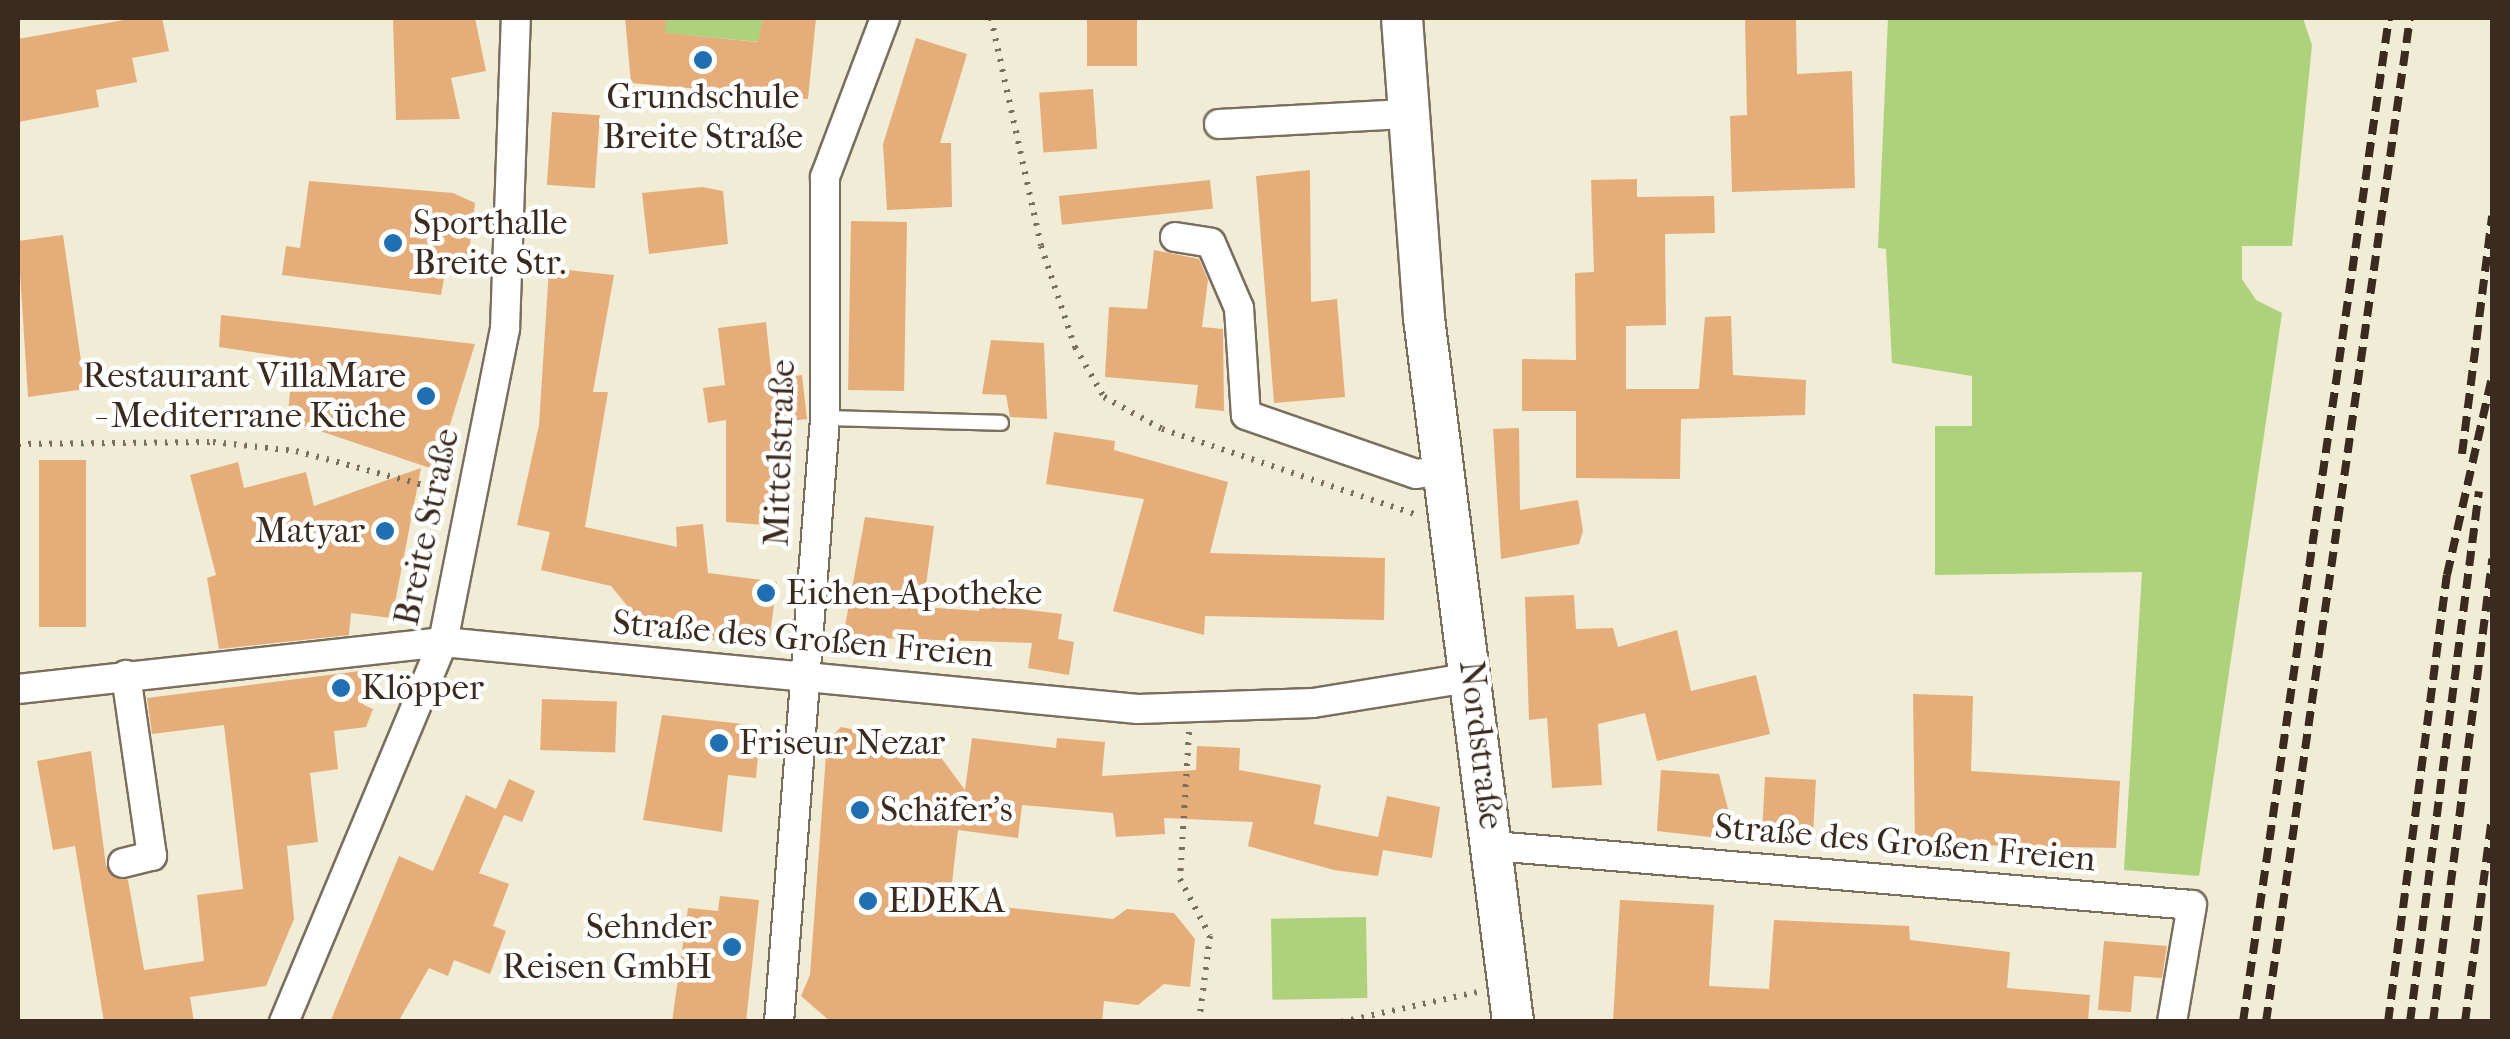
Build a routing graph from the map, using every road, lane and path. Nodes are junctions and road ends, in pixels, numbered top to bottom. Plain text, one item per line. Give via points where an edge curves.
1 (516, 18) edge
2 (885, 18) edge
3 (991, 18) edge
4 (1402, 18) edge
5 (1405, 114) junction
6 (1218, 124) dead end
7 (1175, 237) dead end
8 (825, 418) junction
9 (1001, 423) dead end
10 (18, 444) edge
11 (1445, 470) junction
12 (472, 499) junction
13 (1452, 526) junction
14 (443, 642) junction
15 (126, 675) junction
16 (807, 676) junction
17 (1473, 677) junction
18 (18, 689) edge
19 (1191, 710) junction
20 (1494, 846) junction
21 (123, 863) dead end
22 (1484, 991) dead end
23 (284, 1022) edge
24 (779, 1022) edge
25 (1199, 1022) edge
26 (1341, 1022) edge
27 (1513, 1022) edge
28 (2172, 1022) edge

1 - 12 street, Breite Straße via 505,329
2 - 8 street, Mittelstraße via 825,177
3 - 13 path via 1041,246 1075,347 1104,397 1162,429
4 - 5 main road, Nordstraße
5 - 6 street
5 - 11 main road, Nordstraße
7 - 11 street via 1212,242 1239,308 1246,415 1416,474
8 - 9 lane
8 - 16 street, Mittelstraße
10 - 12 path via 213,442 296,451
11 - 13 main road, Nordstraße
12 - 14 street, Breite Straße
13 - 17 main road, Nordstraße
14 - 15 street, Straße des Großen Freien
14 - 16 street, Straße des Großen Freien
14 - 23 street, Breite Straße
15 - 18 street, Straße des Großen Freien
15 - 21 street via 152,856
16 - 19 street, Straße des Großen Freien
16 - 24 street, Mittelstraße
17 - 19 street, Straße des Großen Freien via 1313,703
17 - 20 main road, Nordstraße
19 - 25 path via 1180,879 1210,936
20 - 27 main road, Nordstraße
20 - 28 street, Straße des Großen Freien via 2192,904
22 - 26 path

